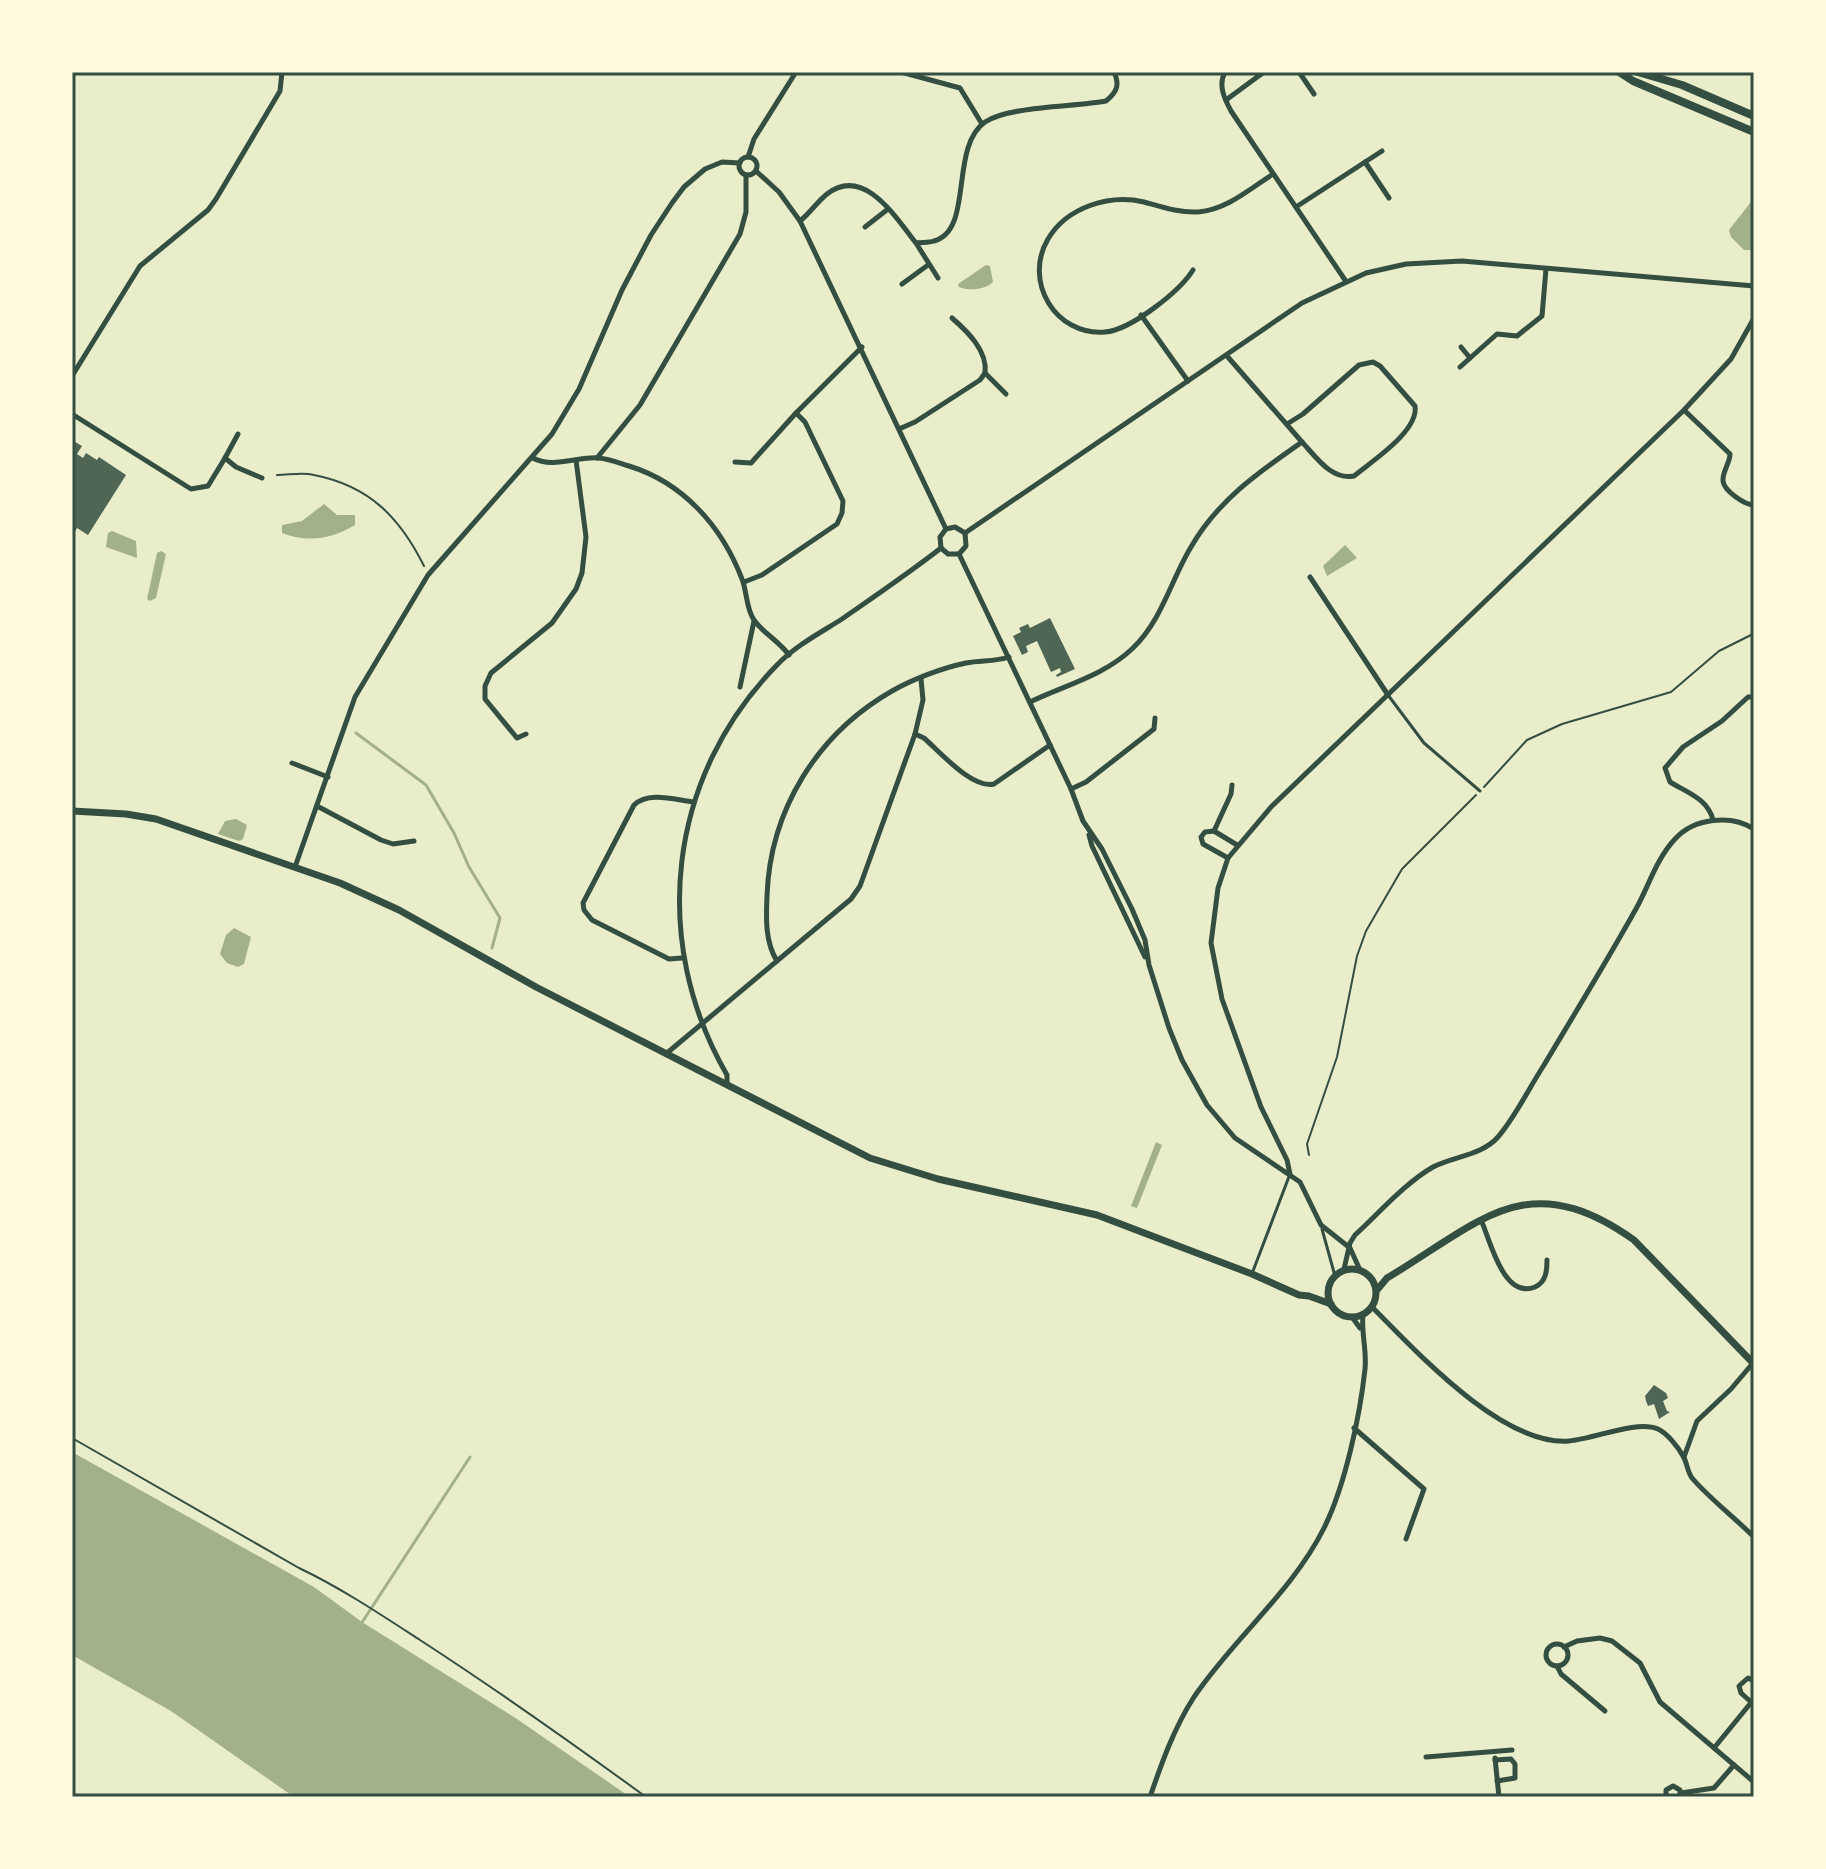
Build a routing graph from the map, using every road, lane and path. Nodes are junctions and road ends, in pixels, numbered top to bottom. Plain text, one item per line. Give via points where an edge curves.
1 (282, 72) edge
2 (796, 72) edge
3 (901, 72) edge
4 (1114, 72) edge
5 (1225, 72) edge
6 (1264, 72) edge
7 (1299, 72) edge
8 (1619, 72) edge
9 (1638, 72) edge
10 (1314, 94) dead end
11 (1226, 100) junction
12 (1754, 116) edge
13 (982, 124) junction
14 (1754, 132) edge
15 (1382, 151) dead end
16 (748, 157) junction
17 (1365, 162) junction
18 (740, 163) junction
19 (756, 171) junction
20 (1273, 174) junction
21 (746, 175) junction
22 (1389, 198) dead end
23 (1296, 207) junction
24 (888, 209) junction
25 (800, 221) junction
26 (865, 227) dead end
27 (916, 243) junction
28 (928, 265) junction
29 (1546, 269) junction
30 (1193, 270) dead end
31 (938, 278) dead end
32 (1345, 280) junction
33 (902, 284) dead end
34 (1754, 286) edge
35 (1141, 315) junction
36 (952, 318) dead end
37 (1754, 318) edge
38 (862, 347) junction
39 (1461, 347) dead end
40 (1227, 356) junction
41 (1470, 358) junction
42 (1460, 367) dead end
43 (985, 373) junction
44 (72, 376) edge
45 (1188, 381) junction
46 (1006, 394) dead end
47 (1684, 410) junction
48 (796, 413) junction
49 (72, 414) edge
50 (1287, 424) junction
51 (899, 429) junction
52 (238, 434) dead end
53 (1302, 442) junction
54 (225, 458) junction
55 (533, 458) junction
56 (597, 458) junction
57 (576, 460) junction
58 (735, 462) dead end
59 (277, 475) dead end
60 (262, 478) dead end
61 (1752, 506) edge
62 (1753, 514) edge
63 (946, 529) junction
64 (965, 533) junction
65 (941, 548) junction
66 (959, 554) junction
67 (428, 575) junction
68 (1310, 577) dead end
69 (744, 582) junction
70 (754, 621) junction
71 (1754, 636) edge
72 (789, 655) junction
73 (1009, 657) junction
74 (921, 679) junction
75 (740, 687) dead end
76 (1388, 695) junction
77 (1754, 697) edge
78 (1030, 702) junction
79 (1155, 718) dead end
80 (526, 734) dead end
81 (915, 734) junction
82 (1050, 745) junction
83 (292, 763) dead end
84 (328, 777) junction
85 (1232, 785) dead end
86 (1071, 789) junction
87 (1480, 791) junction
88 (694, 802) junction
89 (317, 806) junction
90 (72, 811) edge
91 (303, 816) dead end
92 (313, 817) junction
93 (1713, 820) junction
94 (1754, 829) edge
95 (1214, 831) junction
96 (414, 841) dead end
97 (1237, 845) junction
98 (1228, 858) junction
99 (295, 867) junction
100 (682, 958) junction
101 (777, 961) junction
102 (700, 1024) junction
103 (667, 1053) junction
104 (727, 1085) junction
105 (1309, 1155) dead end
106 (1290, 1174) junction
107 (1481, 1220) junction
108 (1321, 1225) junction
109 (1350, 1248) junction
110 (1547, 1260) dead end
111 (1344, 1269) junction
112 (1360, 1270) junction
113 (1252, 1274) junction
114 (1335, 1276) junction
115 (1370, 1277) junction
116 (1387, 1278) junction
117 (1330, 1285) junction
118 (1377, 1290) junction
119 (1309, 1296) junction
120 (1331, 1304) junction
121 (1372, 1307) junction
122 (1363, 1314) junction
123 (1352, 1317) junction
124 (1361, 1329) junction
125 (1754, 1364) edge
126 (1354, 1428) junction
127 (72, 1438) edge
128 (1684, 1457) junction
129 (1754, 1537) edge
130 (1406, 1539) dead end
131 (1564, 1647) junction
132 (1557, 1666) junction
133 (1754, 1681) edge
134 (1752, 1700) edge
135 (1605, 1711) dead end
136 (1714, 1748) junction
137 (1512, 1750) dead end
138 (1495, 1751) junction
139 (1426, 1757) dead end
140 (1495, 1760) junction
141 (1734, 1765) junction
142 (1497, 1781) junction
143 (1754, 1782) edge
144 (1680, 1795) edge
145 (646, 1797) edge
146 (1150, 1797) edge
147 (1499, 1797) edge
148 (1666, 1797) edge

1 - 44 street via 280,91 208,210 140,266
2 - 16 street
3 - 13 street via 960,88
4 - 13 street via 1117,90 1106,101 1004,114
5 - 11 street via 1221,80
6 - 11 street
7 - 10 street
8 - 14 main road
9 - 12 main road
11 - 20 street
13 - 27 street via 970,139 952,227 935,241
15 - 17 street
16 - 18 street
16 - 19 street via 755,161
17 - 22 street
17 - 23 street
18 - 21 street
18 - 55 street via 722,162 705,169 672,203 622,290 579,389
19 - 21 street
19 - 25 street
20 - 23 street
20 - 35 street via 1232,201 1200,212 1104,201 1058,226 1040,260 1039,283 1057,315 1069,324 1106,332
21 - 56 street via 740,234 640,405
23 - 32 street
24 - 25 street via 872,193 852,185 829,192
24 - 26 street
24 - 27 street
25 - 38 street
27 - 28 street
28 - 31 street
28 - 33 street
29 - 32 street via 1431,261
29 - 34 street
29 - 41 street via 1542,316 1517,336 1497,334
30 - 35 street
32 - 40 street
35 - 45 street
36 - 43 street via 984,356
37 - 47 street via 1731,359
38 - 48 street
38 - 51 street
39 - 41 street
40 - 45 street
40 - 50 street
41 - 42 street
43 - 46 street
43 - 51 street
45 - 64 street
47 - 61 street via 1727,450 1731,458 1723,483
47 - 76 street
48 - 58 street via 751,463
48 - 69 street via 843,501 842,513 837,524
49 - 54 street via 191,489 208,486
50 - 53 street
50 - 53 street via 1366,362 1380,366 1415,406 1410,429 1354,476 1335,475
51 - 63 street
52 - 54 street
53 - 78 street via 1220,506 1192,543 1160,611 1134,647 1101,672
54 - 60 street
55 - 57 street
55 - 67 street
56 - 57 street
56 - 69 street via 653,475 693,503 724,539
57 - 80 street via 586,537 576,589 552,623 491,673 485,686 485,699 517,738
59 - 67 path via 312,474 362,492 395,519
61 - 62 street
63 - 64 street
63 - 65 street
64 - 66 street via 966,546
65 - 66 street
65 - 72 street
66 - 73 street
67 - 84 street via 355,697
68 - 76 street
69 - 70 street
70 - 72 street
70 - 75 street
71 - 87 path via 1719,651 1671,692 1562,724 1527,740
72 - 88 street via 734,715
73 - 74 street via 969,662
73 - 78 street
74 - 81 street via 923,700
74 - 101 street via 891,691 840,731 811,762 787,805 768,871 766,918
76 - 87 lane via 1424,743
76 - 97 street
77 - 93 street via 1683,747 1665,768 1670,782 1710,808
78 - 82 street
79 - 86 street via 1154,729
81 - 82 street via 987,786
81 - 101 street via 860,886
82 - 86 street
83 - 84 street
84 - 89 street
85 - 95 street
86 - 106 street via 1149,965 1182,1060 1207,1105 1235,1138
87 - 105 path via 1402,869 1366,931 1337,1057 1307,1144
88 - 100 street via 680,884
88 - 100 street via 641,798 583,903 592,920 669,959
89 - 92 street
89 - 96 street via 381,840
90 - 99 street via 156,819
91 - 92 street
92 - 99 street
93 - 94 street
93 - 109 street via 1675,839 1658,863 1554,1049 1496,1139 1422,1175 1355,1235
95 - 97 street
95 - 98 street via 1205,832 1203,844
97 - 98 street
98 - 106 street via 1213,912 1214,969 1251,1081
99 - 103 street via 399,910
100 - 102 street
101 - 102 street
102 - 103 street
102 - 104 street via 727,1075
103 - 104 street
104 - 113 street via 895,1167 1097,1215
106 - 108 street via 1300,1182
106 - 113 lane
107 - 110 street via 1510,1282 1535,1287 1546,1276
107 - 116 street
107 - 125 street via 1516,1206 1550,1203 1572,1206 1611,1224 1673,1278
108 - 109 street
108 - 114 lane
109 - 111 street
109 - 112 street
111 - 112 street
111 - 114 street
112 - 115 street
113 - 119 street
114 - 117 street
115 - 116 street
115 - 118 street
116 - 118 street
117 - 119 street
117 - 120 street
118 - 121 street
119 - 120 street
120 - 123 street
121 - 122 street
121 - 128 street via 1435,1371 1523,1432 1549,1441 1571,1441 1644,1426 1663,1431
122 - 123 street
122 - 124 street
123 - 124 street
124 - 126 street via 1365,1369
125 - 128 street via 1697,1421
126 - 130 street via 1424,1489
126 - 146 street via 1325,1527 1302,1567 1196,1694
127 - 145 path via 368,1607 508,1697
128 - 129 street via 1692,1477
131 - 132 street via 1566,1660
131 - 132 street via 1556,1644 1547,1650 1548,1661
131 - 136 street via 1600,1638 1612,1641 1640,1663 1660,1702
132 - 135 street
133 - 134 street via 1748,1678 1739,1686
134 - 136 street
136 - 141 street
137 - 138 street
138 - 139 street
138 - 140 street
140 - 142 street
140 - 142 street via 1511,1759 1515,1764 1515,1778
141 - 143 street
141 - 144 street via 1714,1788
142 - 147 street
144 - 148 street via 1671,1786

